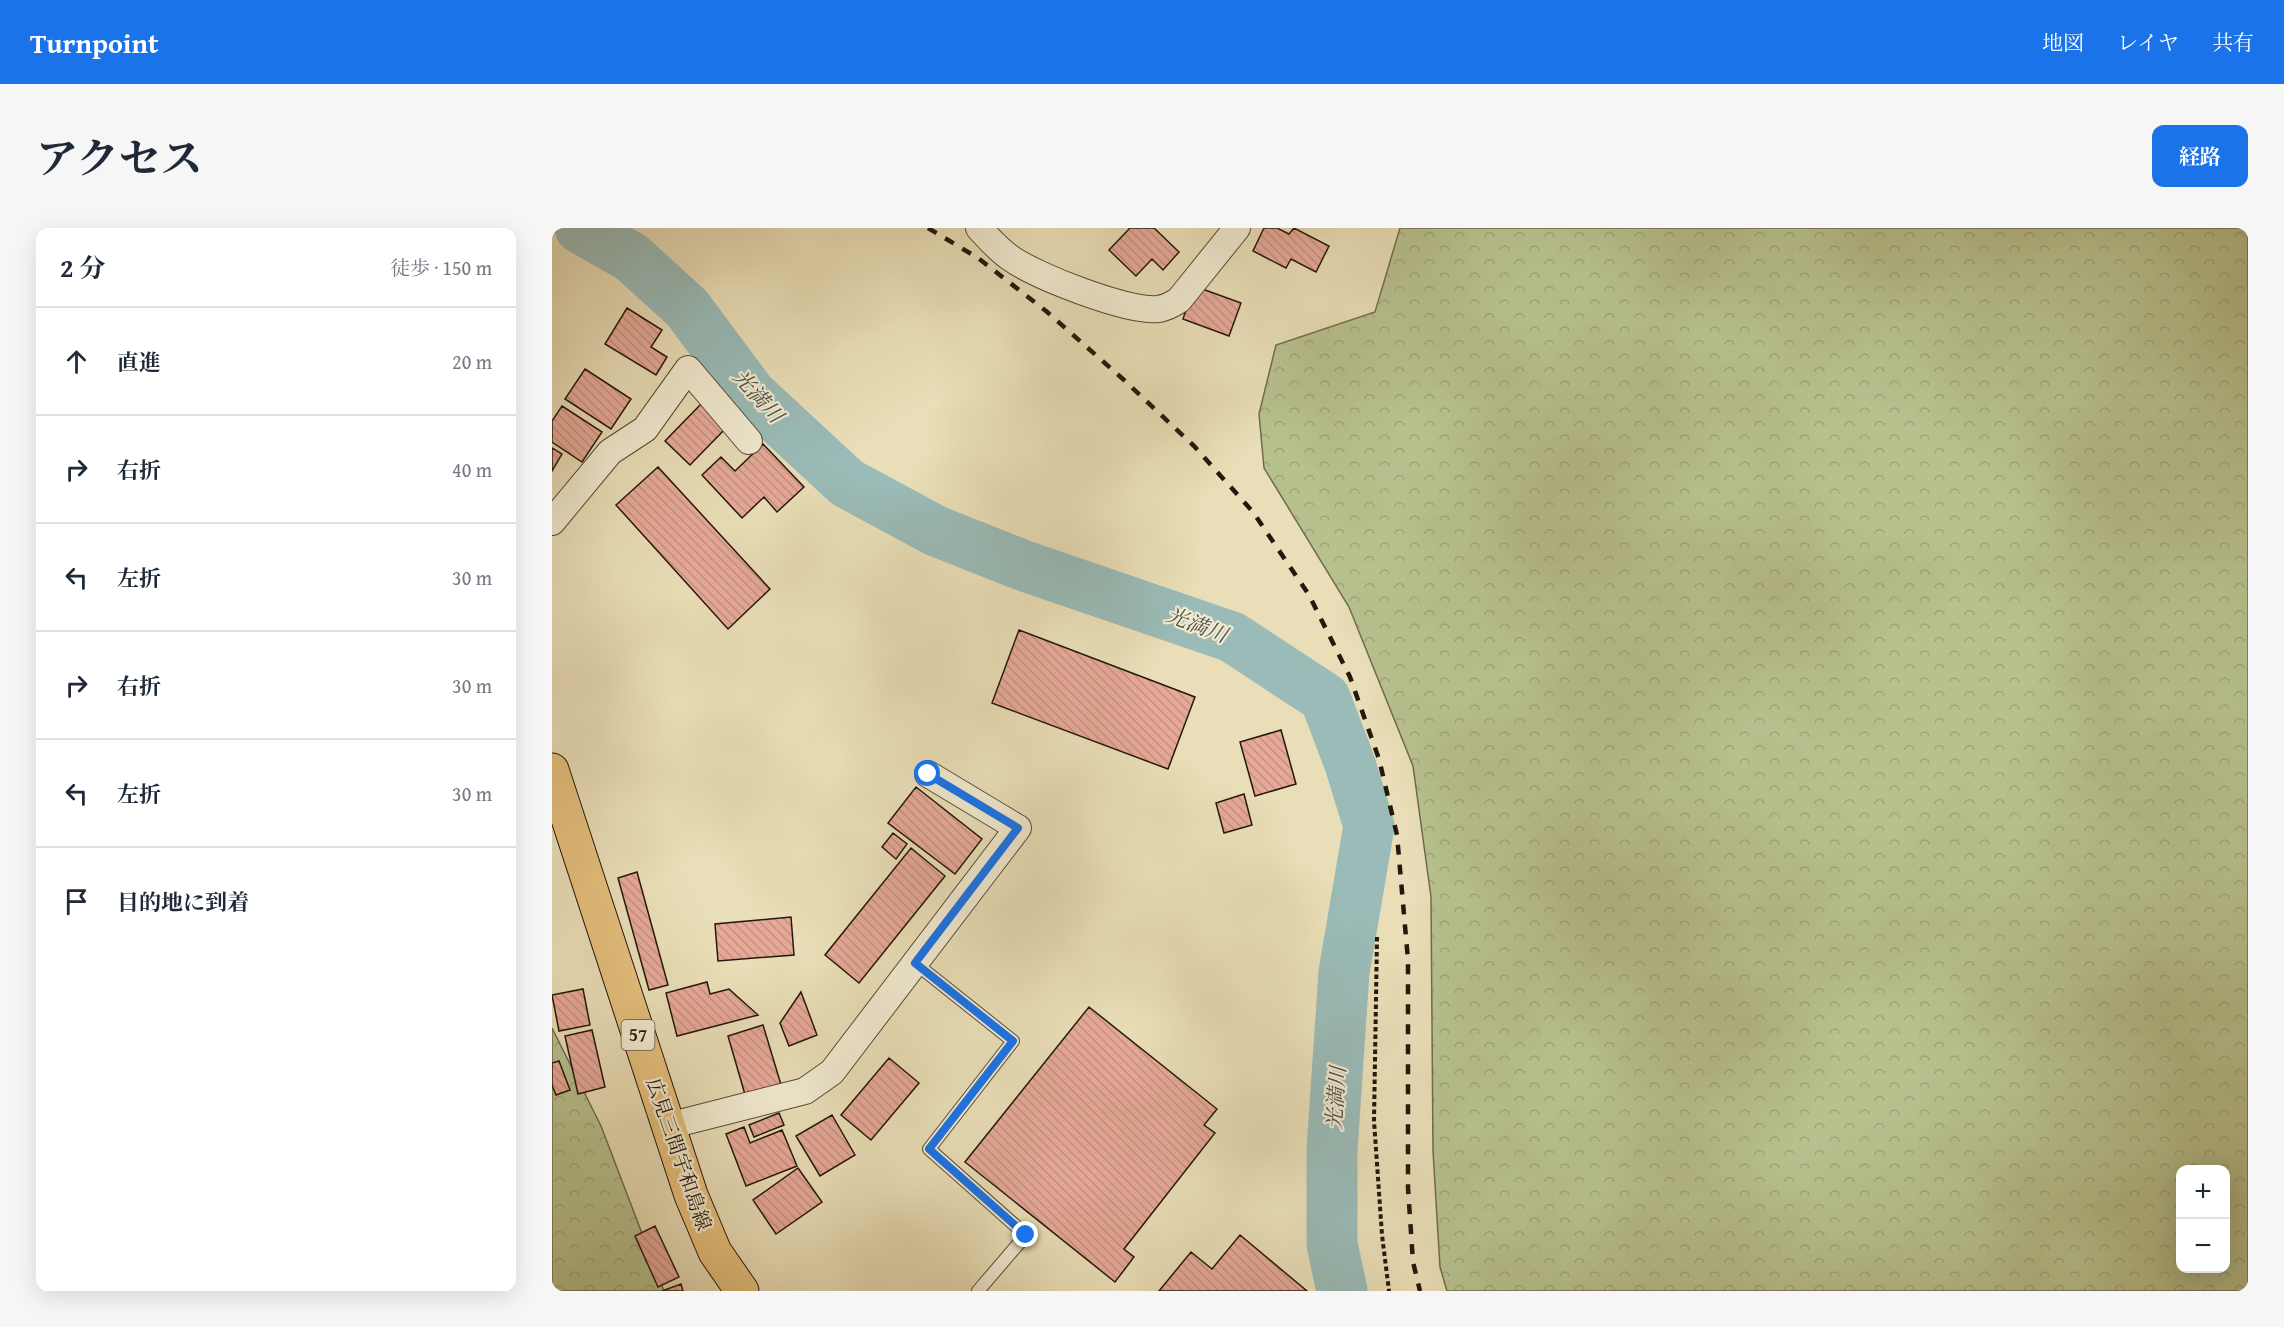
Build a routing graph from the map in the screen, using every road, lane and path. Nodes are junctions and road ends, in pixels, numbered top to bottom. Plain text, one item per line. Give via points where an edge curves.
1 (979, 228) edge
2 (1237, 228) edge
3 (749, 441) dead end
4 (552, 522) edge
5 (552, 770) edge
6 (928, 774) dead end
7 (1377, 937) dead end
8 (915, 963) junction
9 (668, 1126) junction
10 (742, 1291) edge
11 (978, 1291) edge
12 (1389, 1291) edge

1 - 2 street via 1022,265 1104,299 1148,309 1170,306 1179,300
3 - 4 street via 688,369 645,429 610,452
5 - 9 main road, 広見三間宇和島線 / 57
6 - 8 street via 1018,828
7 - 12 path via 1374,1121
8 - 9 street via 832,1072 806,1091
8 - 11 lane via 1013,1041 929,1149 1026,1235
9 - 10 main road, 広見三間宇和島線 / 57 via 715,1252

